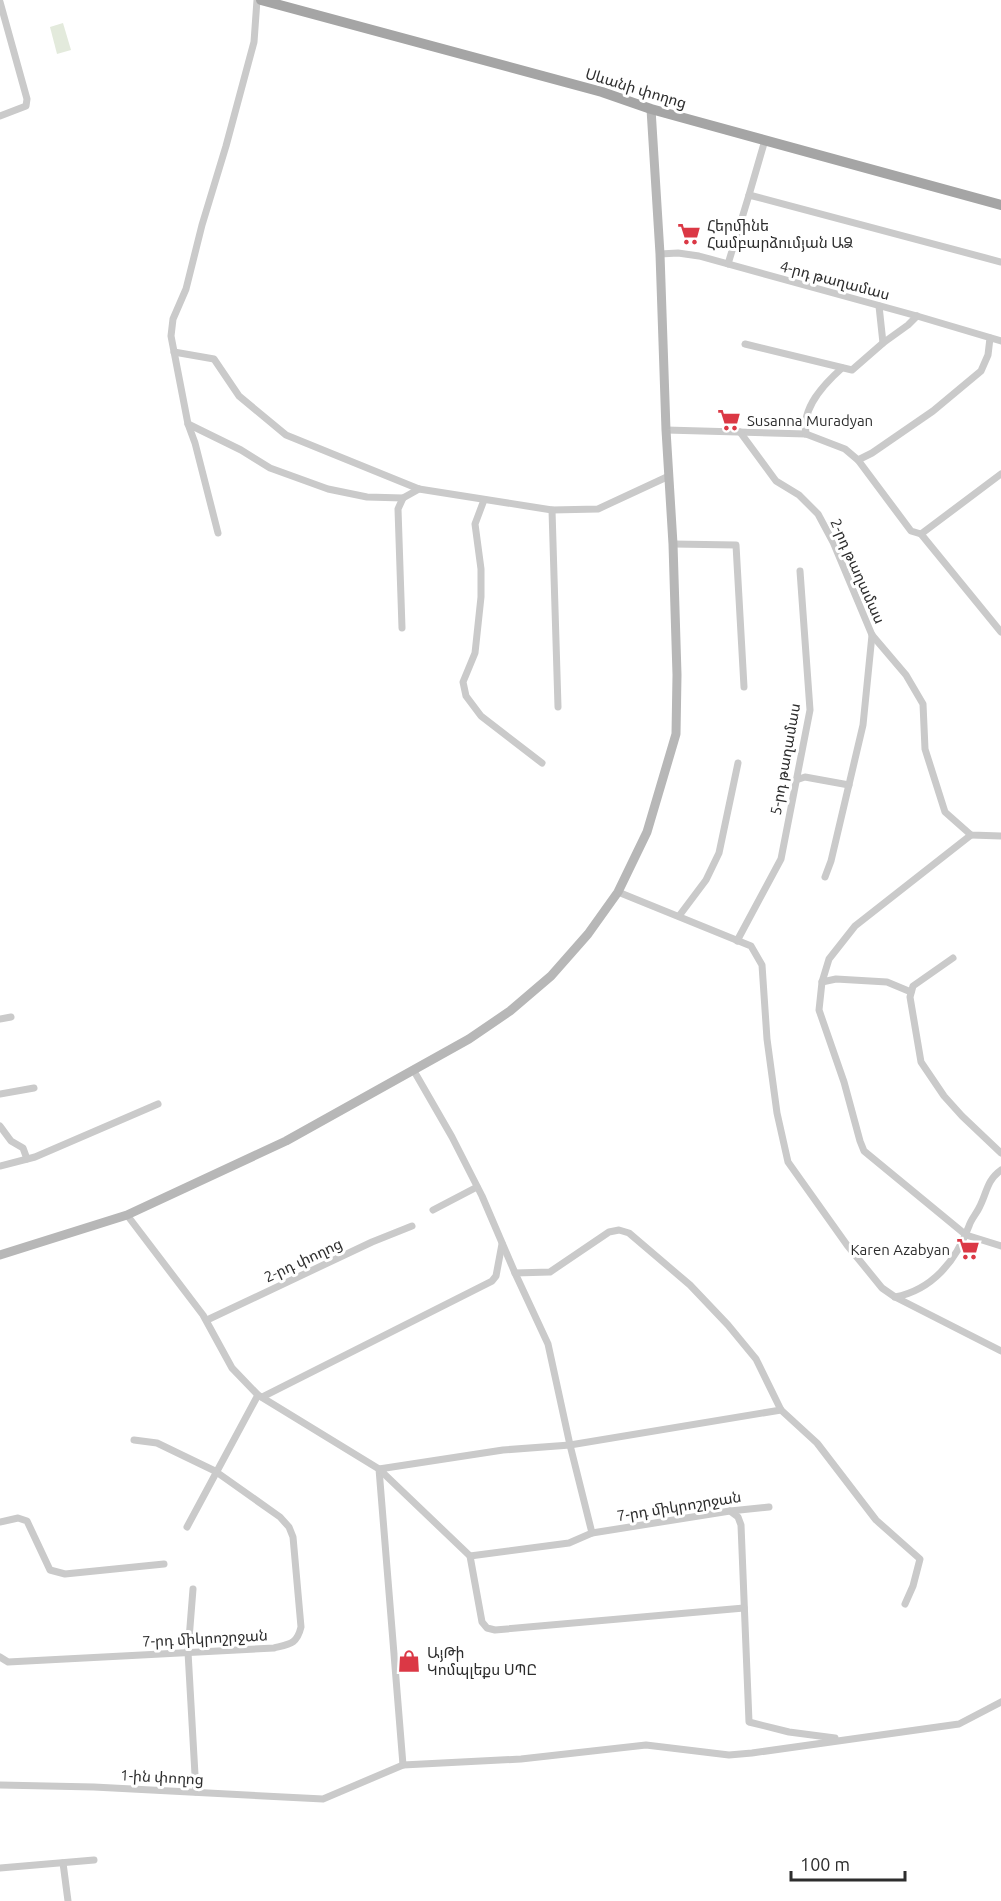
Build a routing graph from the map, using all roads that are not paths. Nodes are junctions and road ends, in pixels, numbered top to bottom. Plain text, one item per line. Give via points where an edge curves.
1 (259, 0) edge
2 (0, 2) edge
3 (651, 109) junction
4 (0, 116) edge
5 (765, 140) junction
6 (749, 195) junction
7 (1001, 205) edge
8 (660, 254) junction
9 (1001, 262) edge
10 (728, 264) junction
11 (879, 306) junction
12 (916, 316) junction
13 (990, 338) junction
14 (1001, 341) edge
15 (883, 343) junction
16 (746, 344) dead end
17 (174, 352) junction
18 (842, 368) junction
19 (188, 424) junction
20 (666, 430) junction
21 (740, 432) junction
22 (806, 434) junction
23 (858, 460) junction
24 (1001, 474) edge
25 (669, 476) junction
26 (418, 489) junction
27 (403, 498) junction
28 (484, 500) junction
29 (552, 510) junction
30 (218, 533) dead end
31 (921, 534) junction
32 (673, 544) junction
33 (800, 571) dead end
34 (402, 628) dead end
35 (1001, 632) edge
36 (872, 635) junction
37 (744, 687) dead end
38 (558, 707) dead end
39 (542, 763) dead end
40 (738, 763) dead end
41 (796, 780) junction
42 (849, 785) junction
43 (970, 835) junction
44 (1001, 836) edge
45 (825, 877) dead end
46 (618, 892) junction
47 (679, 916) junction
48 (737, 941) junction
49 (953, 958) dead end
50 (822, 982) junction
51 (911, 992) junction
52 (11, 1017) dead end
53 (0, 1018) edge
54 (414, 1071) junction
55 (34, 1088) dead end
56 (0, 1094) edge
57 (158, 1104) dead end
58 (0, 1126) edge
59 (1001, 1153) edge
60 (27, 1160) junction
61 (0, 1166) edge
62 (1001, 1170) edge
63 (477, 1186) junction
64 (433, 1210) dead end
65 (127, 1215) junction
66 (412, 1226) dead end
67 (966, 1235) junction
68 (502, 1241) junction
69 (1001, 1246) edge
70 (0, 1255) edge
71 (515, 1273) junction
72 (895, 1298) junction
73 (207, 1320) junction
74 (1001, 1351) edge
75 (260, 1396) junction
76 (781, 1410) junction
77 (134, 1440) dead end
78 (570, 1445) junction
79 (379, 1469) junction
80 (215, 1471) junction
81 (769, 1507) dead end
82 (730, 1511) junction
83 (0, 1522) edge
84 (187, 1527) dead end
85 (592, 1533) junction
86 (470, 1557) junction
87 (164, 1564) dead end
88 (193, 1589) dead end
89 (905, 1604) dead end
90 (744, 1608) junction
91 (188, 1652) junction
92 (0, 1657) edge
93 (1001, 1702) edge
94 (843, 1739) junction
95 (403, 1765) junction
96 (0, 1785) edge
97 (196, 1792) junction
98 (94, 1860) dead end
99 (63, 1863) junction
100 (0, 1868) edge
101 (68, 1901) edge

1 - 3 main road, Սևանի փողոց via 602,92
1 - 17 street via 254,42 226,146 186,289 173,319
2 - 4 street via 27,99 26,106
3 - 5 main road, Սևանի փողոց
3 - 8 main road
5 - 6 street
5 - 7 main road, Սևանի փողոց
6 - 9 street
6 - 10 street
8 - 10 street, 4-րդ թաղամաս via 699,256
8 - 20 main road
10 - 11 street, 4-րդ թաղամաս
11 - 12 street, 4-րդ թաղամաս
11 - 15 street
12 - 13 street, 4-րդ թաղամաս
12 - 15 street
13 - 14 street, 4-րդ թաղամաս
13 - 23 street via 981,371 933,411
15 - 18 street via 852,370
16 - 18 street
17 - 19 street
17 - 26 street via 214,359 239,396 286,435
18 - 22 street via 816,396 806,417
19 - 27 street via 270,468 328,489 367,497
19 - 30 street
20 - 21 street
20 - 25 main road
21 - 22 street
21 - 36 street, 2-րդ թաղամաս via 776,481 800,495 818,514
22 - 23 street via 845,449
23 - 31 street via 911,531
24 - 31 street
25 - 29 street via 598,509
25 - 32 main road
26 - 27 street
26 - 28 street
27 - 34 street via 398,509
28 - 29 street
28 - 39 street via 475,524 481,597 475,653 463,682 466,696 482,716
29 - 38 street
31 - 35 street
32 - 37 street via 736,545
32 - 46 main road via 676,734 647,832
33 - 41 street, 5-րդ թաղամաս via 810,710
36 - 42 street via 863,725
36 - 43 street, 2-րդ թաղամաս via 906,675 923,704 925,749 945,812
40 - 47 street via 719,853 706,880
41 - 42 street via 805,777
41 - 48 street, 5-րդ թաղամաս via 781,859
42 - 45 street
43 - 44 street
43 - 50 street via 855,926 829,959
46 - 47 street
46 - 54 main road via 551,976 510,1011
47 - 48 street
48 - 72 street via 750,946 762,964 767,1039 788,1162 847,1245
49 - 51 street via 913,986
50 - 51 street via 887,982
50 - 67 street via 819,1010 864,1151
51 - 59 street via 921,1062 944,1096
52 - 53 street
54 - 63 street
54 - 65 main road via 286,1141
55 - 56 street
57 - 60 street
58 - 60 street via 11,1141 23,1148
60 - 61 street
62 - 67 street via 990,1179
63 - 64 street
63 - 68 street
65 - 70 main road
65 - 73 street
66 - 73 street, 2-րդ փողոց
67 - 69 street
67 - 72 street via 938,1276 917,1291
68 - 71 street
68 - 75 street via 492,1281
71 - 76 street via 550,1272 609,1232 629,1233 728,1325 756,1359
71 - 78 street via 548,1344
72 - 74 street
73 - 75 street via 232,1368
75 - 79 street
75 - 80 street
76 - 78 street
76 - 89 street via 817,1443 876,1520 920,1559
77 - 80 street, 7-րդ միկրոշրջան via 157,1443
78 - 79 street via 503,1450
78 - 85 street
79 - 86 street
79 - 95 street
80 - 84 street
80 - 91 street, 7-րդ միկրոշրջան via 289,1527 301,1626 291,1644 274,1648
81 - 82 street, 7-րդ միկրոշրջան
82 - 85 street, 7-րդ միկրոշրջան
82 - 90 street via 741,1525
83 - 87 street via 18,1518 27,1521 50,1570 57,1572
85 - 86 street, 7-րդ միկրոշրջան via 569,1543
86 - 90 street via 482,1622 486,1628 495,1630
88 - 91 street
90 - 94 street via 749,1722
91 - 92 street, 7-րդ միկրոշրջան via 8,1662
91 - 97 street
93 - 94 street via 959,1724
94 - 95 street via 729,1755 646,1745 521,1759
95 - 97 street, 1-ին փողոց via 323,1799
96 - 97 street, 1-ին փողոց
98 - 99 street
99 - 100 street
99 - 101 street

